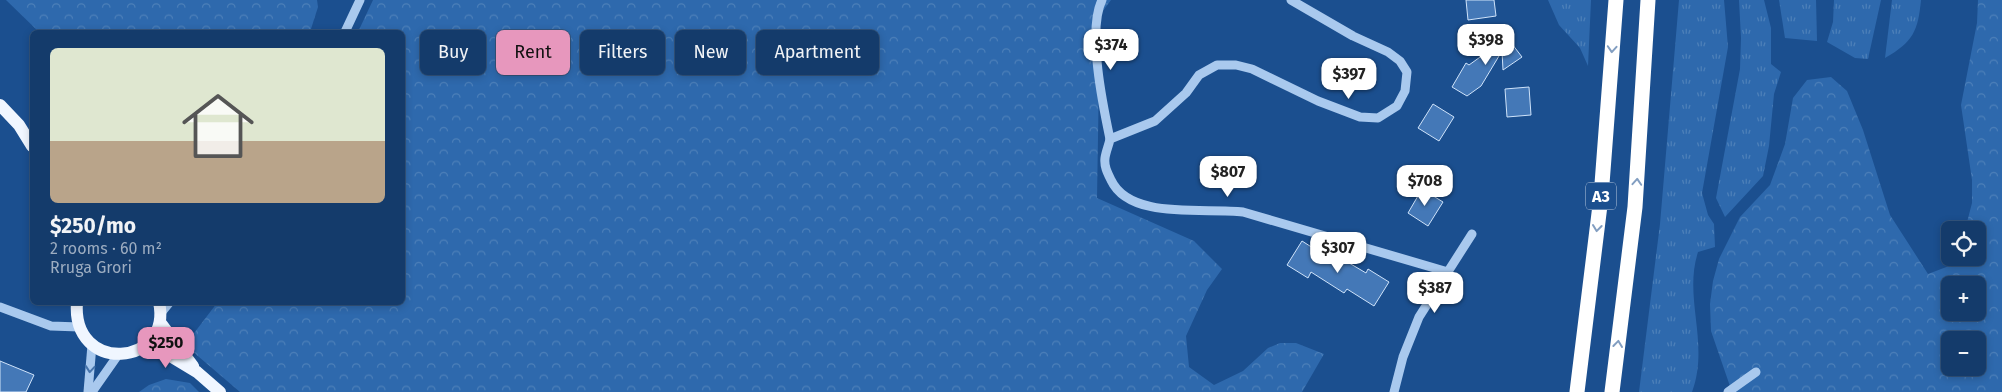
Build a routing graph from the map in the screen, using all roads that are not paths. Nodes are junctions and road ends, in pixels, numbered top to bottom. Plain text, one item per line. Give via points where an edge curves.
1 (360, 0) edge
2 (1102, 0) edge
3 (1291, 0) edge
4 (1616, 0) edge
5 (1648, 0) edge
6 (346, 30) edge
7 (0, 105) edge
8 (1110, 139) junction
9 (30, 143) edge
10 (1472, 234) dead end
11 (1448, 272) junction
12 (77, 305) edge
13 (0, 307) edge
14 (160, 313) edge
15 (79, 327) junction
16 (149, 343) junction
17 (92, 345) junction
18 (118, 355) junction
19 (197, 372) junction
20 (1756, 372) dead end
21 (88, 392) edge
22 (92, 392) edge
23 (220, 392) edge
24 (1394, 392) edge
25 (1577, 392) edge
26 (1612, 392) edge
27 (1728, 392) edge

1 - 6 street
2 - 8 street via 1096,36
3 - 8 street via 1400,61 1407,72 1405,92 1397,106 1378,118 1360,117 1252,69 1217,65 1199,75 1156,121
4 -> 25 highway, A3 via 1601,197
26 -> 5 highway, A3 via 1635,207
7 - 9 main road
8 - 11 street via 1105,167 1113,184 1127,197 1159,209 1182,212 1220,209 1243,212
10 - 11 street
11 - 24 street via 1419,317 1403,357
12 - 15 main road
13 - 15 street via 51,326
14 - 16 main road
14 - 19 main road
15 - 17 main road
16 - 18 main road via 134,352
16 - 19 main road
17 - 18 main road
17 -> 21 street
18 - 22 street
19 - 23 main road
20 - 27 street

